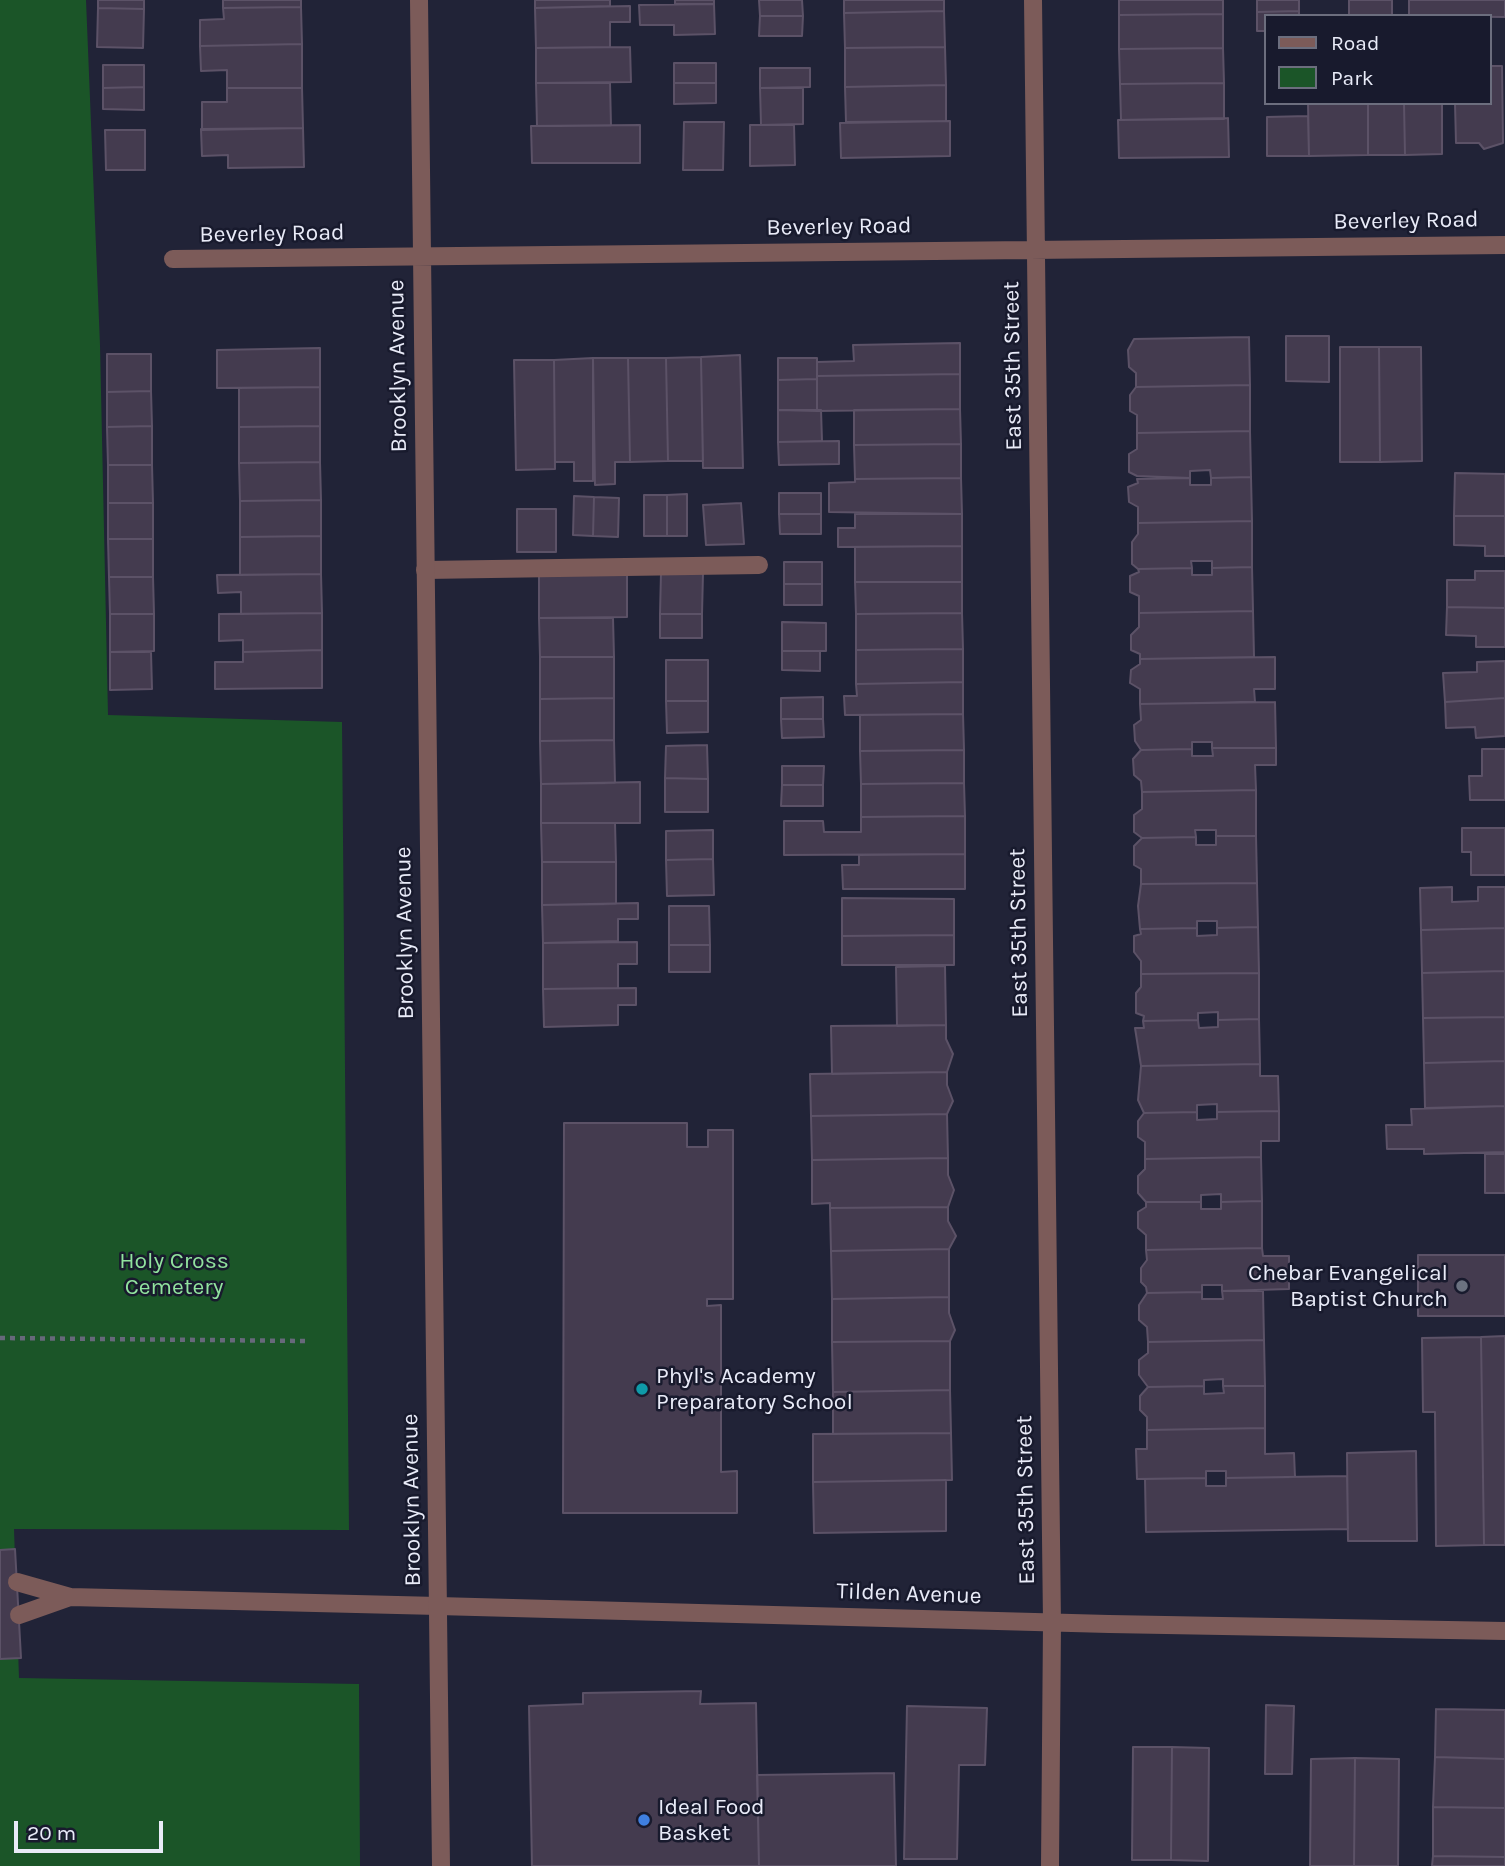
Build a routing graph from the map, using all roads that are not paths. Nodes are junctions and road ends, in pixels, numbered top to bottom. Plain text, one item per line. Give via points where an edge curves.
1 (418, 0) edge
2 (1032, 0) edge
3 (1505, 245) edge
4 (1036, 250) junction
5 (421, 257) junction
6 (173, 259) dead end
7 (758, 565) dead end
8 (425, 570) junction
9 (17, 1582) dead end
10 (71, 1597) junction
11 (438, 1606) junction
12 (19, 1615) dead end
13 (1052, 1623) junction
14 (1505, 1631) edge
15 (441, 1866) edge
16 (1050, 1866) edge

1 - 5 street, Brooklyn Avenue
2 - 4 street, East 35th Street
3 - 4 street, Beverley Road
4 - 5 street, Beverley Road
4 - 13 street, East 35th Street
5 - 6 street, Beverley Road
5 - 8 street, Brooklyn Avenue
7 - 8 street
8 - 11 street, Brooklyn Avenue
9 - 10 street
10 - 11 street, Tilden Avenue
10 - 12 street
11 - 13 street, Tilden Avenue
11 - 15 street, Brooklyn Avenue
13 - 14 street, Tilden Avenue
13 - 16 street, East 35th Street

